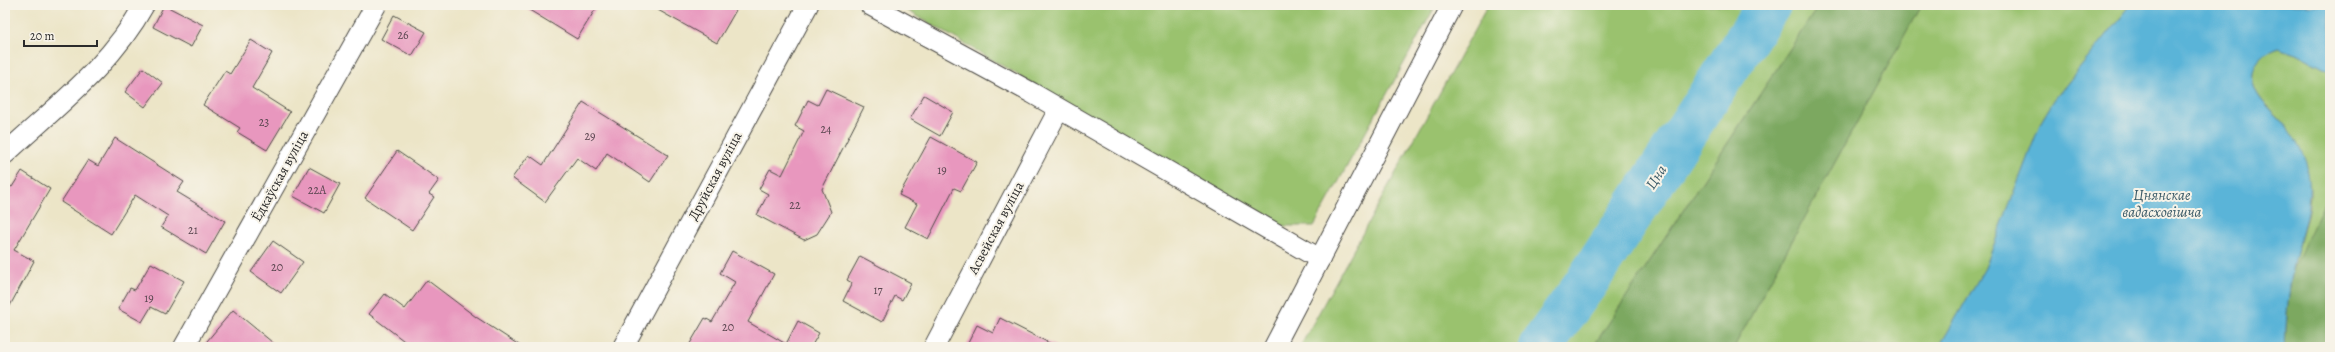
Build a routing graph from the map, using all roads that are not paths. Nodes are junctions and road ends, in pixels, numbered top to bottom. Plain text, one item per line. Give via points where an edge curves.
1 (144, 5) edge
2 (376, 5) edge
3 (808, 5) edge
4 (870, 5) edge
5 (1452, 5) edge
6 (1059, 109) junction
7 (5, 154) edge
8 (1320, 259) junction
9 (184, 347) edge
10 (622, 347) edge
11 (934, 347) edge
12 (1274, 347) edge

1 - 7 street via 119,44 99,68 78,90
2 - 9 street, Ёдкаўская вуліца
3 - 10 street, Друйская вуліца
4 - 6 street
5 - 8 street
6 - 8 street
6 - 11 street, Асвейская вуліца
8 - 12 street

